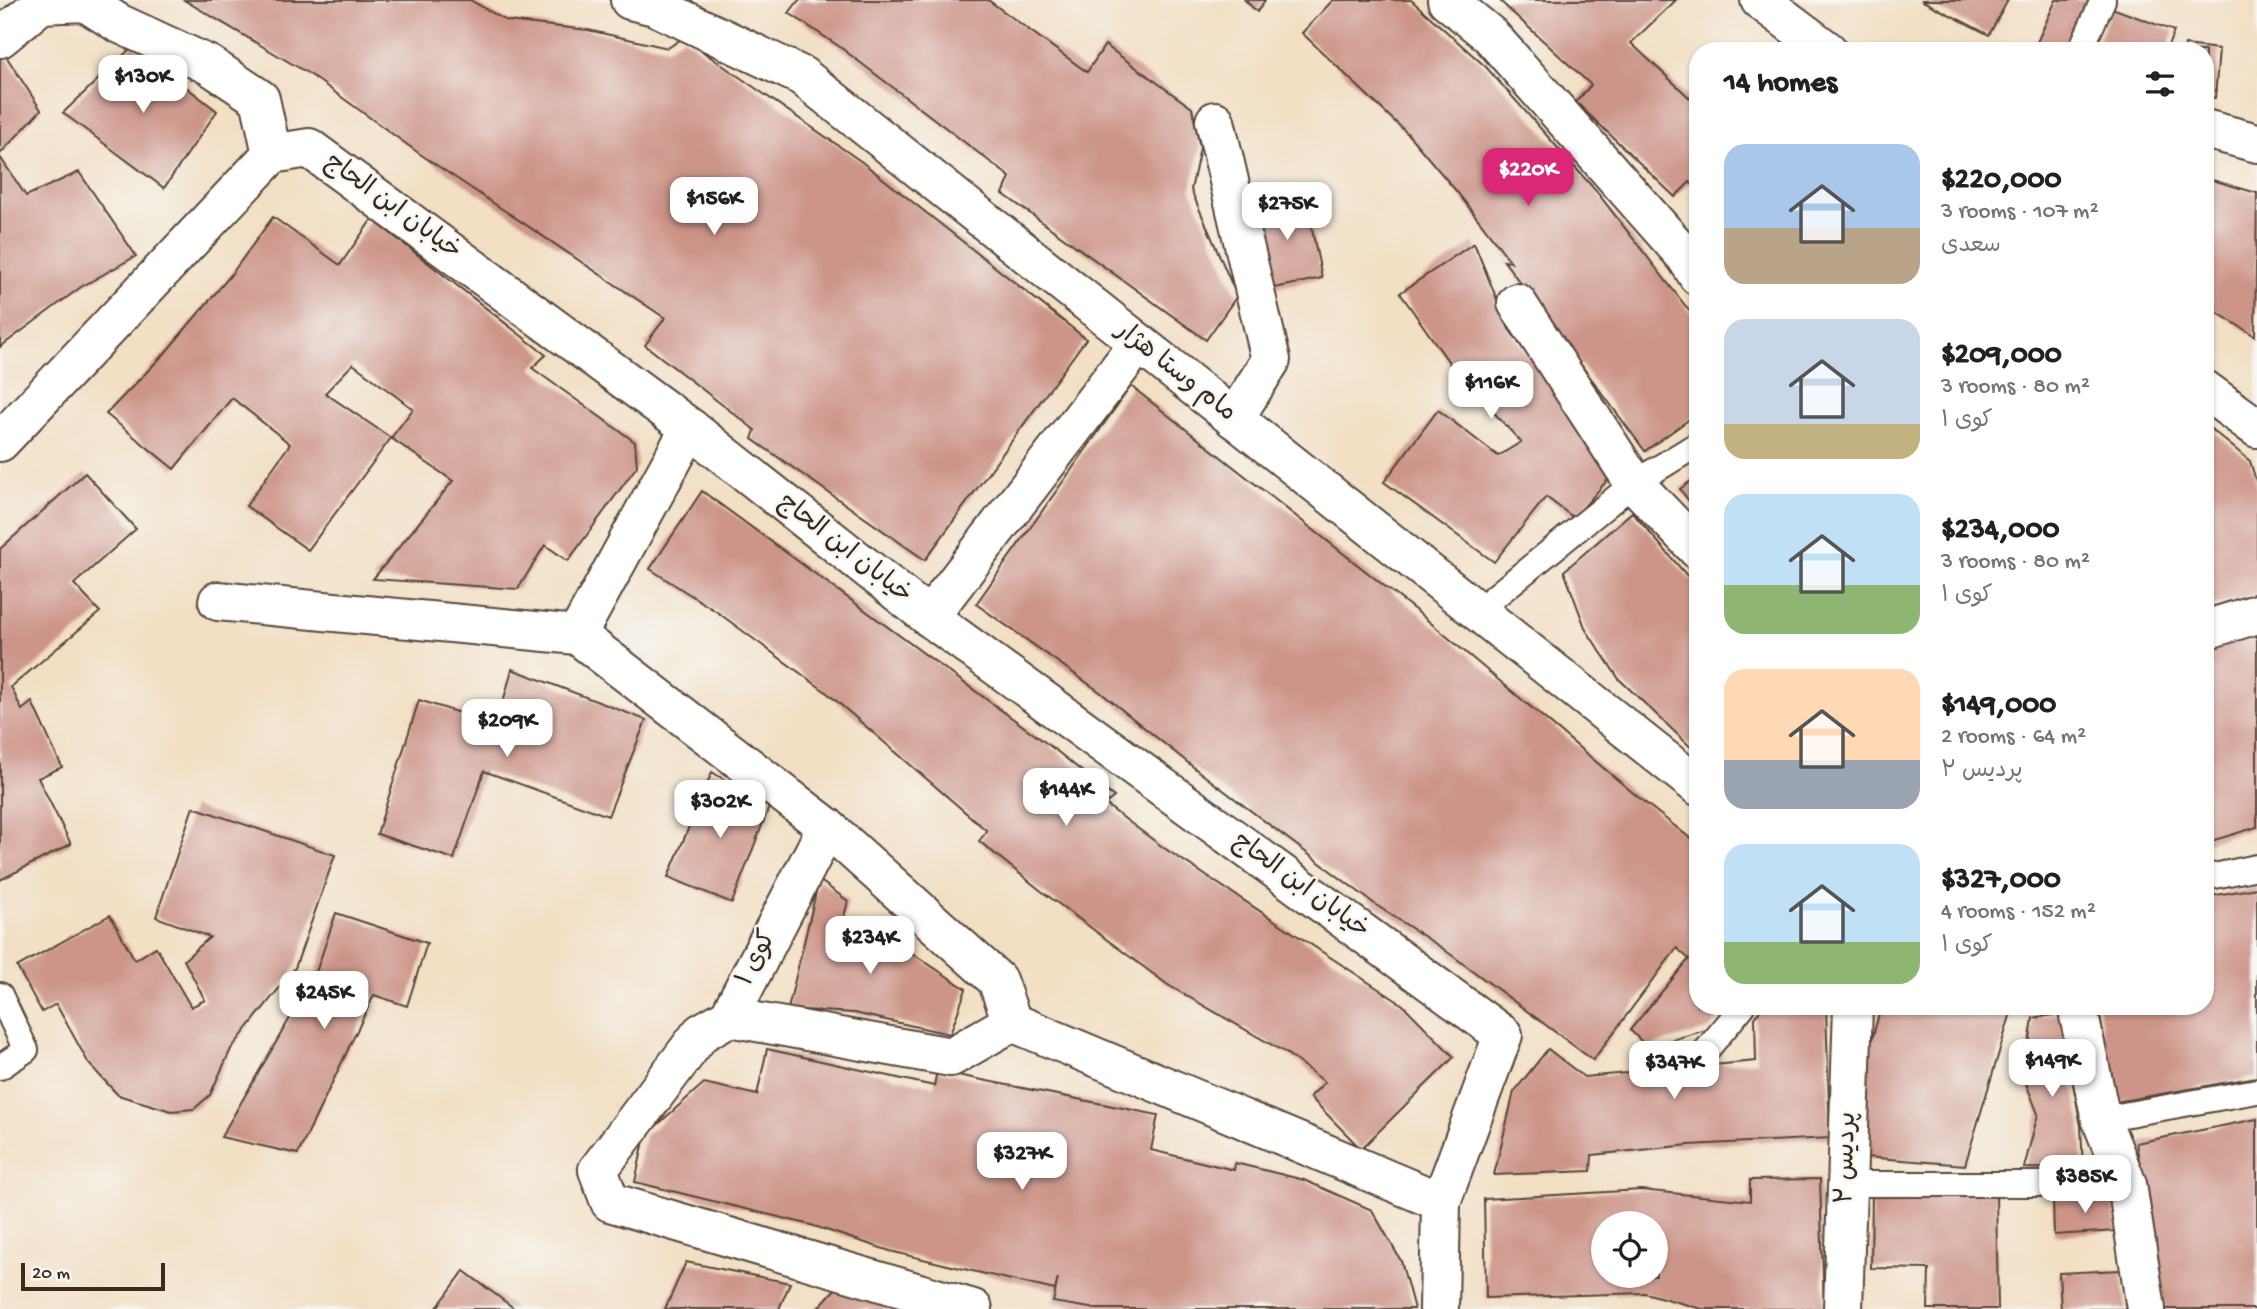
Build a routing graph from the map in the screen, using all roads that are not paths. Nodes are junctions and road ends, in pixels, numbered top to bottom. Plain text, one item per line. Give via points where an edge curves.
1 (630, 0) edge
2 (1447, 0) edge
3 (2103, 0) edge
4 (1775, 5) edge
5 (0, 38) edge
6 (1818, 42) edge
7 (2084, 42) edge
8 (1215, 121) dead end
9 (2214, 131) edge
10 (2257, 143) edge
11 (272, 154) junction
12 (1689, 262) edge
13 (1517, 303) dead end
14 (1138, 344) junction
15 (2214, 397) edge
16 (1234, 419) junction
17 (690, 428) junction
18 (2257, 428) edge
19 (0, 442) edge
20 (1689, 449) edge
21 (1634, 482) junction
22 (1689, 540) edge
23 (218, 600) dead end
24 (1477, 611) junction
25 (2257, 614) edge
26 (929, 617) junction
27 (2214, 627) edge
28 (577, 635) junction
29 (1689, 779) edge
30 (827, 827) junction
31 (2257, 867) edge
32 (2214, 876) edge
33 (0, 995) edge
34 (1736, 1015) edge
35 (1853, 1015) edge
36 (2079, 1015) edge
37 (729, 1017) junction
38 (1012, 1022) junction
39 (1704, 1053) dead end
40 (0, 1068) edge
41 (2257, 1091) edge
42 (2101, 1119) junction
43 (1847, 1184) junction
44 (2127, 1184) junction
45 (1441, 1202) junction
46 (973, 1309) edge
47 (1439, 1309) edge
48 (1843, 1309) edge
49 (2146, 1309) edge

1 - 14 street, مام وستا هژار via 655,6 802,76
2 - 12 street via 1490,35
3 - 7 lane
4 - 6 street
5 - 11 street via 41,4 85,2 118,23 209,65 260,99
8 - 16 street via 1271,360
9 - 10 street
11 - 17 street, خیابان ابن الحاج via 309,148
11 - 19 street
13 - 21 street
14 - 16 street, مام وستا هژار
14 - 26 street
15 - 18 street
16 - 24 street, مام وستا هژار
17 - 26 street, خیابان ابن الحاج
17 - 28 street
20 - 21 lane
21 - 22 street
21 - 24 lane
23 - 28 street
24 - 29 street, مام وستا هژار
25 - 27 street
26 - 45 street, خیابان ابن الحاج via 1503,1035
28 - 30 street
30 - 37 street, کوی ۱
30 - 38 street via 997,980
31 - 32 lane
33 - 40 lane via 26,1050
34 - 39 lane
35 - 43 street, پردیس ۲
36 - 42 street
37 - 38 street via 951,1057
37 - 46 street via 701,1033 598,1170 610,1202
38 - 45 street
41 - 42 lane
42 - 44 street
43 - 44 lane
43 - 48 street, پردیس ۲
44 - 49 street
45 - 47 street, خیابان ابن الحاج

